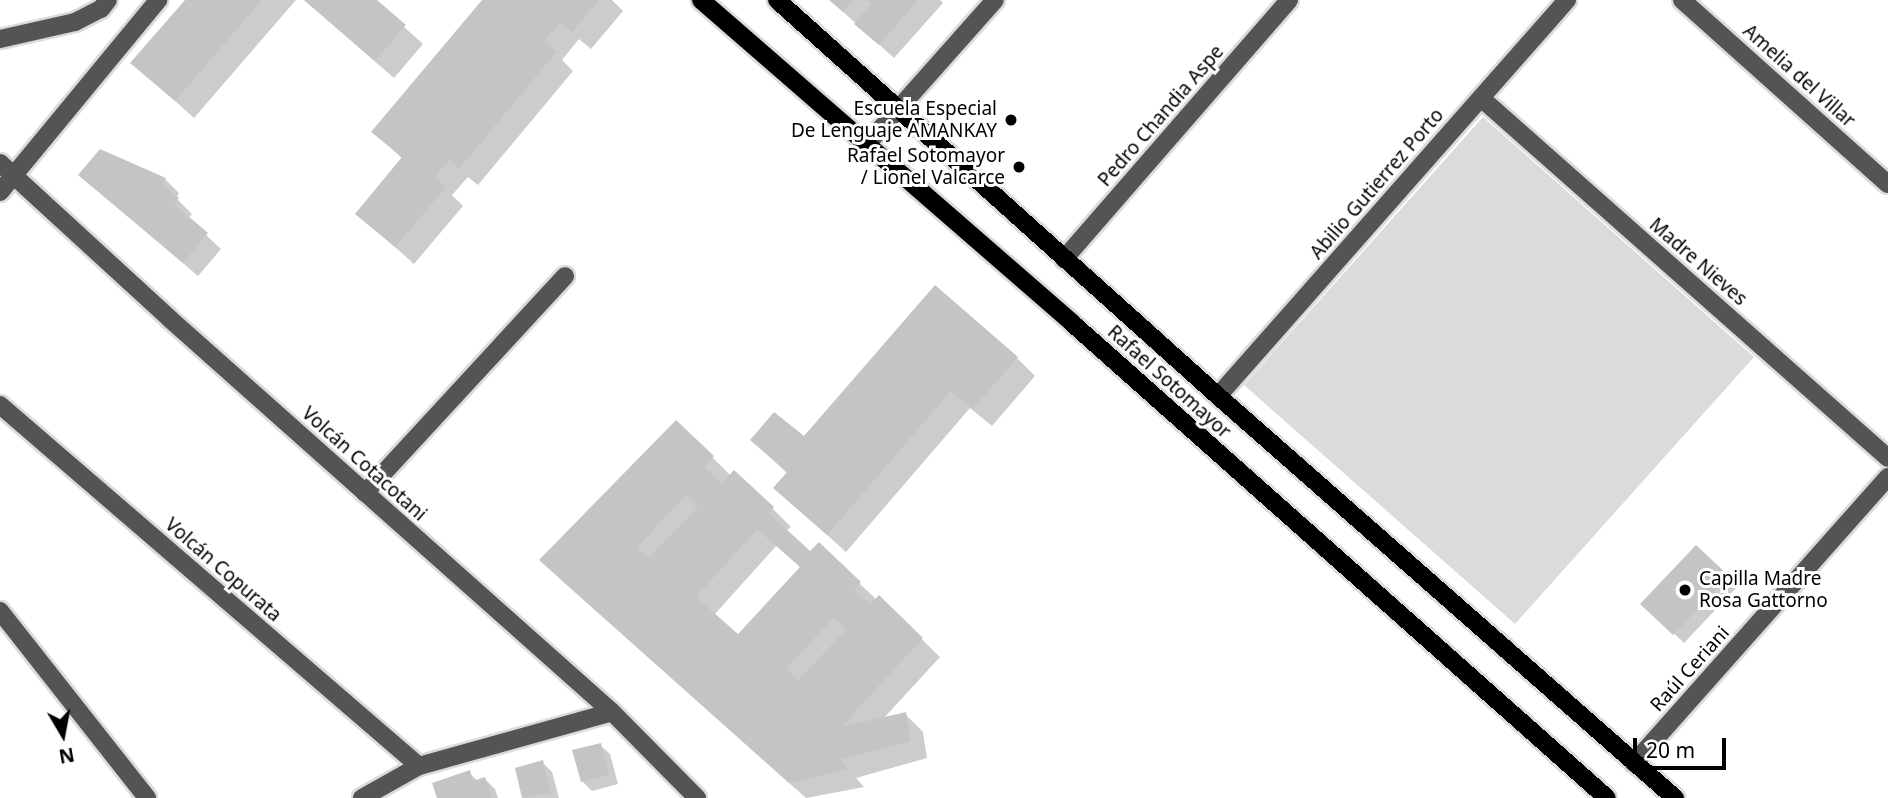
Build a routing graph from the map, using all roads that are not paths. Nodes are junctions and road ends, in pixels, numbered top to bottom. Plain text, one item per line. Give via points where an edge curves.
1 (108, 0) edge
2 (158, 0) edge
3 (701, 0) edge
4 (777, 0) edge
5 (995, 0) edge
6 (1289, 0) edge
7 (1567, 0) edge
8 (1682, 0) edge
9 (0, 39) edge
10 (1481, 98) junction
11 (897, 111) junction
12 (868, 144) junction
13 (0, 163) edge
14 (14, 176) junction
15 (1888, 184) edge
16 (0, 192) edge
17 (1064, 259) junction
18 (565, 276) dead end
19 (1218, 396) junction
20 (0, 405) edge
21 (1888, 458) edge
22 (1888, 477) edge
23 (365, 493) junction
24 (0, 611) edge
25 (612, 712) junction
26 (1634, 763) junction
27 (419, 766) junction
28 (147, 798) edge
29 (362, 798) edge
30 (697, 798) edge
31 (1607, 798) edge
32 (1675, 798) edge

1 - 9 street via 101,9 75,22
2 - 14 street
3 - 12 main road, Rafael Sotomayor
4 - 11 main road, Rafael Sotomayor
5 - 11 street
6 - 17 street, Pedro Chandia Aspe
7 - 10 street, Abilio Gutierrez Porto
8 - 15 street, Amelia del Villar
10 - 19 street, Abilio Gutierrez Porto
10 - 21 street, Madre Nieves
11 - 12 street
11 - 17 main road, Rafael Sotomayor
12 - 31 main road, Rafael Sotomayor
13 - 14 street, Volcán Cotacotani
14 - 16 street
14 - 23 street, Volcán Cotacotani
17 - 19 main road, Rafael Sotomayor
18 - 23 street
19 - 26 main road, Rafael Sotomayor
20 - 27 street, Volcán Copurata
22 - 26 street, Raúl Ceriani
23 - 25 street, Volcán Cotacotani
24 - 28 street
25 - 27 street
25 - 30 street, Volcán Cotacotani
26 - 32 main road, Rafael Sotomayor
27 - 29 street

